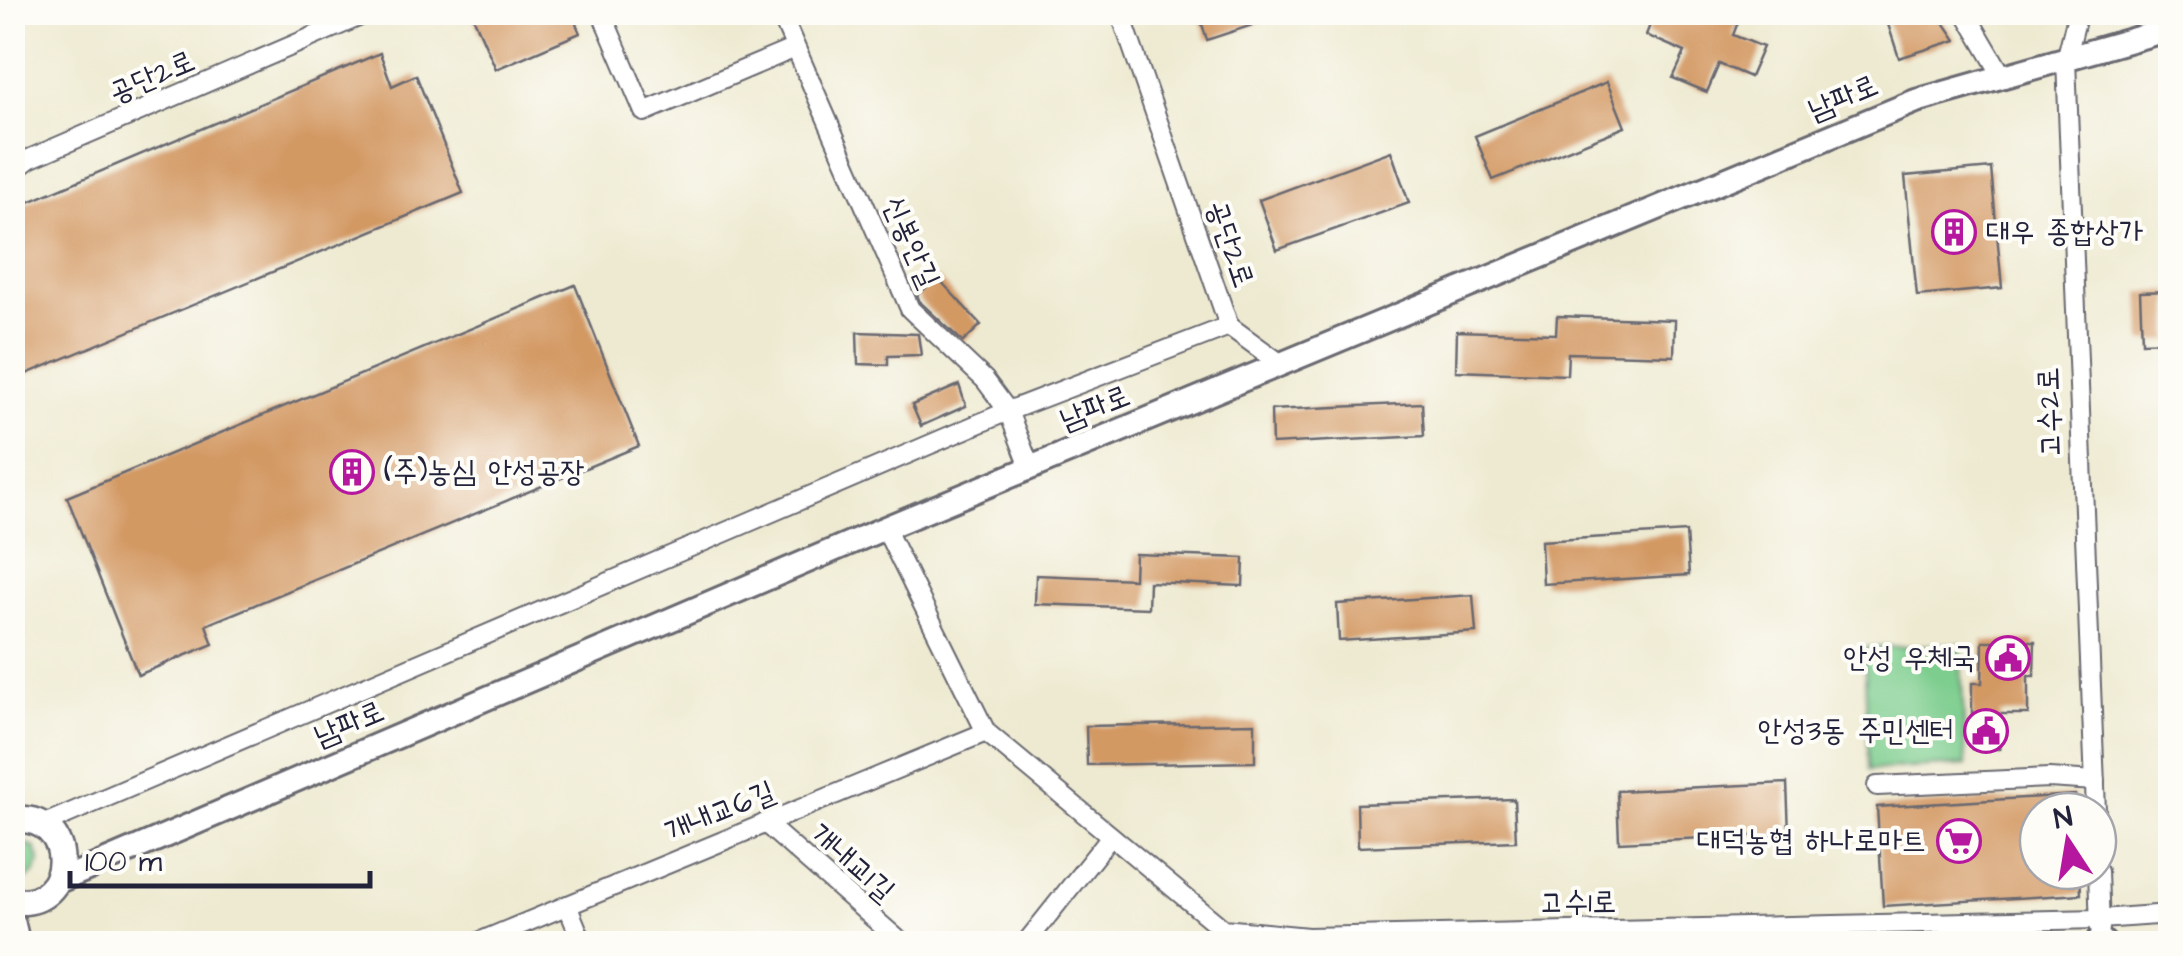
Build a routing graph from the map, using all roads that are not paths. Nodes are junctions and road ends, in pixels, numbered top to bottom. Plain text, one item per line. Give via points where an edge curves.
1 (370, 12) edge
2 (601, 12) edge
3 (780, 12) edge
4 (1120, 12) edge
5 (1965, 12) edge
6 (2078, 12) edge
7 (2170, 29) edge
8 (796, 48) junction
9 (2066, 60) junction
10 (2003, 78) junction
11 (12, 172) edge
12 (1230, 326) junction
13 (1281, 364) junction
14 (1008, 411) junction
15 (1030, 468) junction
16 (885, 528) junction
17 (986, 732) junction
18 (2094, 781) junction
19 (1877, 786) dead end
20 (2095, 791) edge
21 (12, 820) edge
22 (765, 823) junction
23 (42, 825) junction
24 (1111, 836) junction
25 (57, 882) junction
26 (2099, 891) edge
27 (12, 901) edge
28 (567, 905) junction
29 (2170, 914) edge
30 (12, 923) edge
31 (2101, 938) edge
32 (1301, 940) edge
33 (894, 942) edge
34 (17, 944) edge
35 (474, 944) edge
36 (583, 944) edge
37 (1025, 944) edge

1 - 11 street, 공단2로
2 - 8 street via 644,112
3 - 8 street, 신봉안길
4 - 12 street, 공단2로
5 - 10 street
6 - 9 street, 고수2로
7 - 9 street, 남파로
8 - 14 street, 신봉안길 via 910,309
9 - 10 street, 남파로
9 - 18 street, 고수2로
10 - 13 street, 남파로 via 1916,100
12 - 13 street
12 - 14 street, 공단2로
13 - 15 street, 남파로
14 - 15 street, 신봉안길
14 - 23 street, 공단2로
15 - 16 street, 남파로
16 - 17 street, 고수1로
16 - 25 street, 남파로
17 - 22 street, 개내교6길
17 - 24 street, 고수1로
18 - 19 street
18 - 20 street, 고수2로
21 - 23 main road
22 - 28 street, 개내교6길
22 - 33 street, 개내교1길
23 - 25 main road via 61,850
24 - 32 street, 고수1로 via 1223,930
24 - 37 street
25 - 27 main road via 42,897
26 - 31 street
28 - 35 street, 개내교6길
28 - 36 street
29 - 31 street, 고수1로
30 - 34 main road
31 - 32 street, 고수1로

